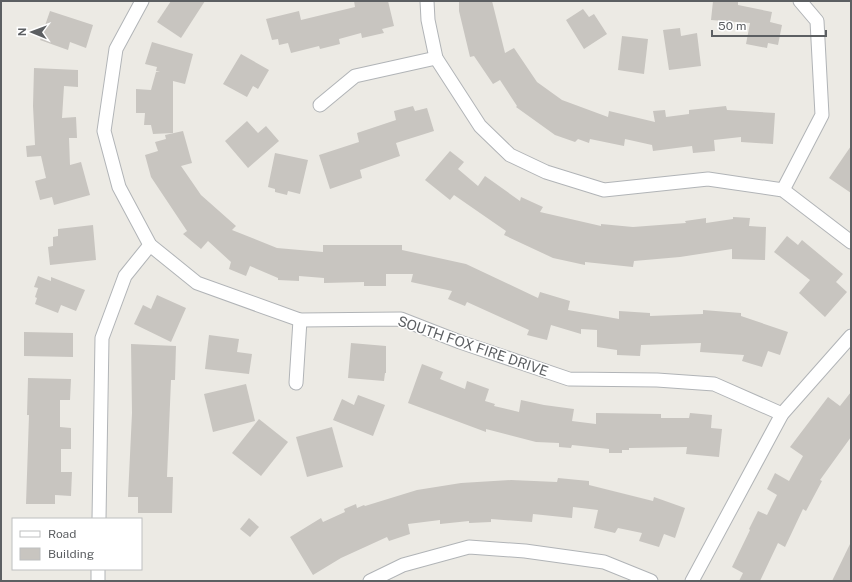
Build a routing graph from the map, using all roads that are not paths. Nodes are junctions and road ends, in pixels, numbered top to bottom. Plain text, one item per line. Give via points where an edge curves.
1 (142, 1) edge
2 (427, 1) edge
3 (800, 1) edge
4 (436, 58) junction
5 (320, 105) dead end
6 (783, 190) junction
7 (851, 242) edge
8 (150, 245) junction
9 (300, 320) junction
10 (851, 336) edge
11 (296, 383) dead end
12 (782, 414) junction
13 (99, 518) edge
14 (98, 570) edge
15 (98, 581) edge
16 (370, 581) edge
17 (651, 581) edge
18 (692, 581) edge

1 - 8 street, SOUTH FOX FIRE DRIVE via 116,49 104,131 119,188
2 - 4 street
3 - 6 street via 817,20 822,115
4 - 5 street via 355,76
4 - 6 street via 480,126 510,155 546,172 604,190 708,179
6 - 7 street
8 - 9 street, SOUTH FOX FIRE DRIVE via 197,283
8 - 13 street via 125,276 102,338
9 - 11 street
9 - 12 street, SOUTH FOX FIRE DRIVE via 401,319 569,379 657,380 714,384
10 - 12 street
12 - 18 street
14 - 15 street
16 - 17 street via 403,565 469,547 525,551 604,562

